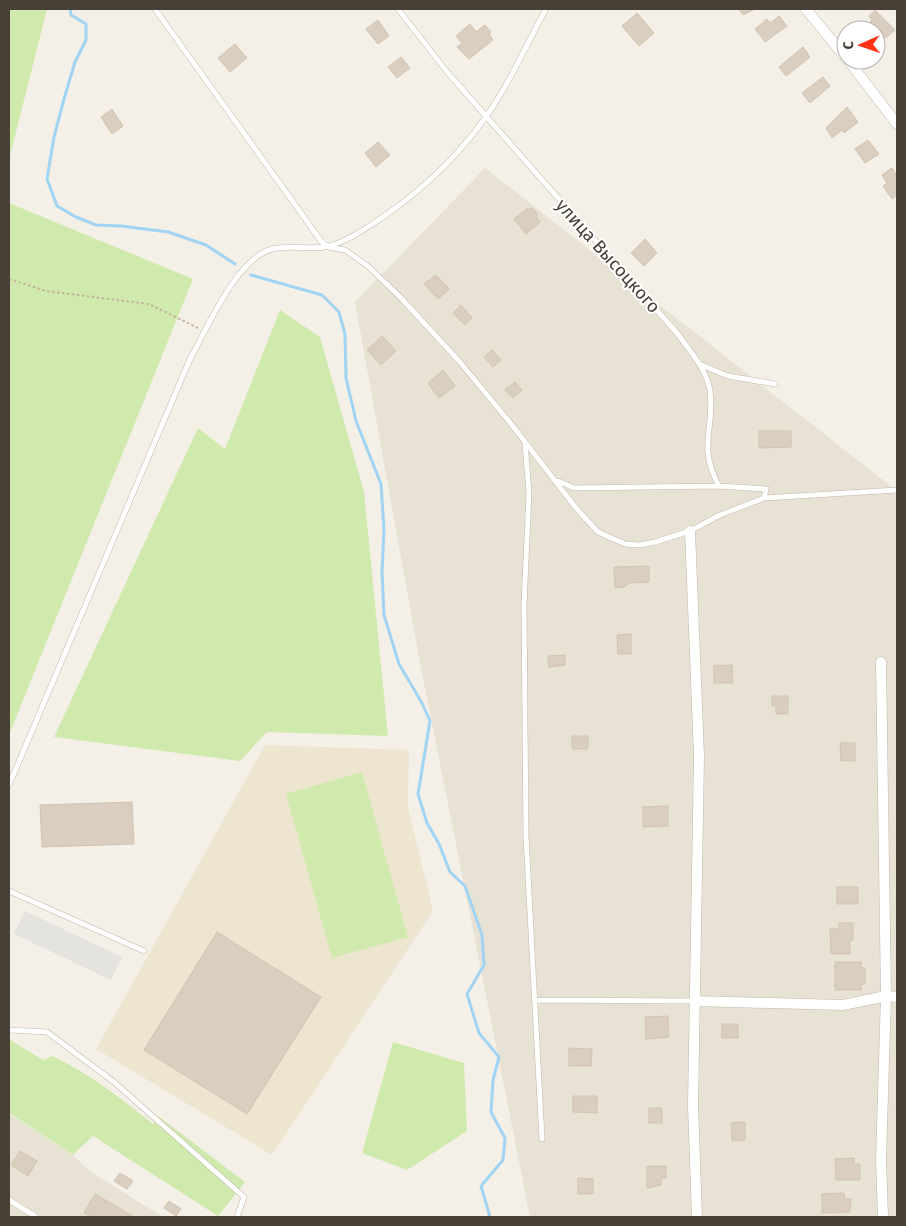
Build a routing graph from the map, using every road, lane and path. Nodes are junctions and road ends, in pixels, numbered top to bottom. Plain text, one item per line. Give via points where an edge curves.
1 (155, 9) edge
2 (398, 9) edge
3 (546, 9) edge
4 (806, 9) edge
5 (836, 46) edge
6 (855, 70) edge
7 (486, 117) junction
8 (897, 124) edge
9 (328, 247) junction
10 (9, 279) edge
11 (205, 332) junction
12 (699, 364) junction
13 (775, 384) dead end
14 (525, 441) junction
15 (553, 478) junction
16 (719, 486) junction
17 (897, 490) edge
18 (764, 498) junction
19 (690, 531) junction
20 (881, 662) dead end
21 (9, 785) edge
22 (9, 891) edge
23 (144, 951) dead end
24 (886, 996) junction
25 (897, 997) edge
26 (534, 1000) junction
27 (694, 1001) junction
28 (9, 1030) edge
29 (542, 1139) dead end
30 (9, 1200) edge
31 (36, 1216) dead end
32 (237, 1217) edge
33 (696, 1217) edge
34 (883, 1217) edge

1 - 9 lane
2 - 7 lane, улица Высоцкого
3 - 7 lane
4 - 5 street
6 - 8 street
7 - 9 lane via 455,155 394,209 346,240
7 - 12 lane, улица Высоцкого via 677,333
9 - 11 lane via 272,249 258,256 248,264 225,296
9 - 14 lane via 345,250 369,267 401,298 459,361
10 - 11 path via 46,291 149,304
11 - 21 lane via 190,359 123,513
12 - 13 lane via 728,376
12 - 16 lane, улица Высоцкого via 710,390 706,447 709,468
14 - 15 lane
14 - 26 lane via 529,493 524,605 526,837
15 - 16 lane via 574,488
15 - 19 lane via 598,532 625,544 655,542
16 - 18 lane via 766,490
17 - 18 lane
18 - 19 lane
19 - 27 street via 699,756
20 - 24 street
22 - 23 lane
24 - 25 street
24 - 27 street via 843,1005
24 - 34 street via 881,1160
26 - 27 lane
26 - 29 lane
27 - 33 street
28 - 32 lane via 47,1032 114,1082 244,1197
30 - 31 lane

